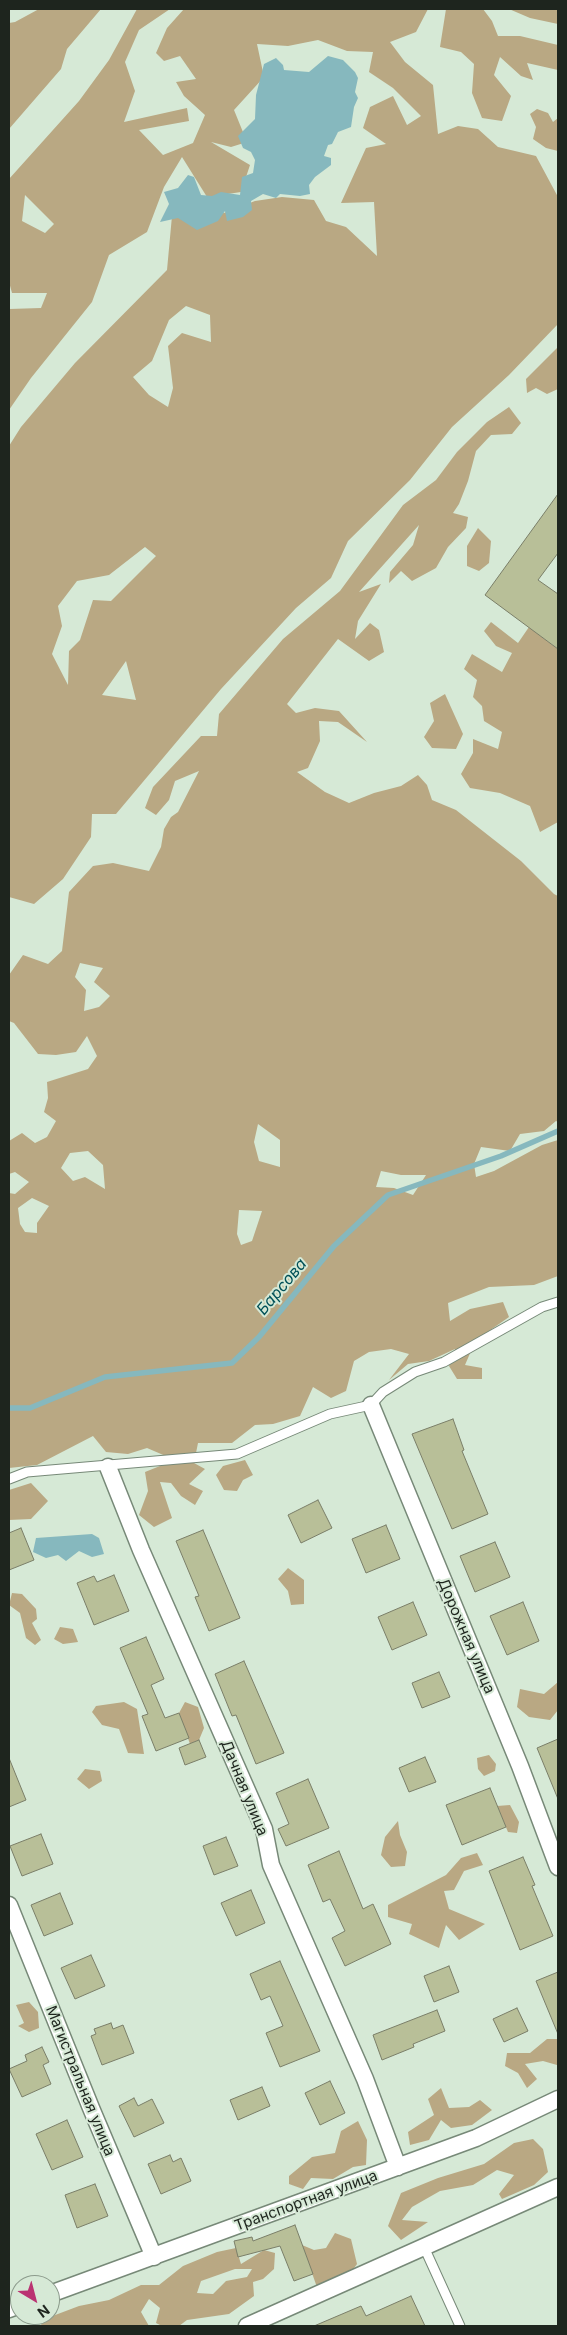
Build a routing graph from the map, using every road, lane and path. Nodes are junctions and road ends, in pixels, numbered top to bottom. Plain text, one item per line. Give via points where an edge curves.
1 (558, 1302) edge
2 (371, 1405) junction
3 (108, 1467) junction
4 (9, 1480) edge
5 (558, 1867) edge
6 (9, 1905) edge
7 (558, 2099) edge
8 (398, 2167) junction
9 (558, 2187) edge
10 (424, 2247) junction
11 (154, 2257) junction
12 (60, 2290) edge
13 (247, 2326) edge
14 (460, 2326) edge

1 - 2 lane via 542,1307 444,1362 415,1372 384,1392
2 - 3 lane via 330,1414 237,1454 172,1458
2 - 5 street, Дорожная улица via 520,1766
3 - 4 lane via 27,1472
3 - 8 street, Дачная улица via 141,1550 264,1829 271,1865 365,2079
6 - 11 street, Магистральная улица
7 - 8 street, Транспортная улица via 476,2138
8 - 11 street, Транспортная улица
9 - 10 street
10 - 13 street
10 - 14 lane
11 - 12 street, Транспортная улица

